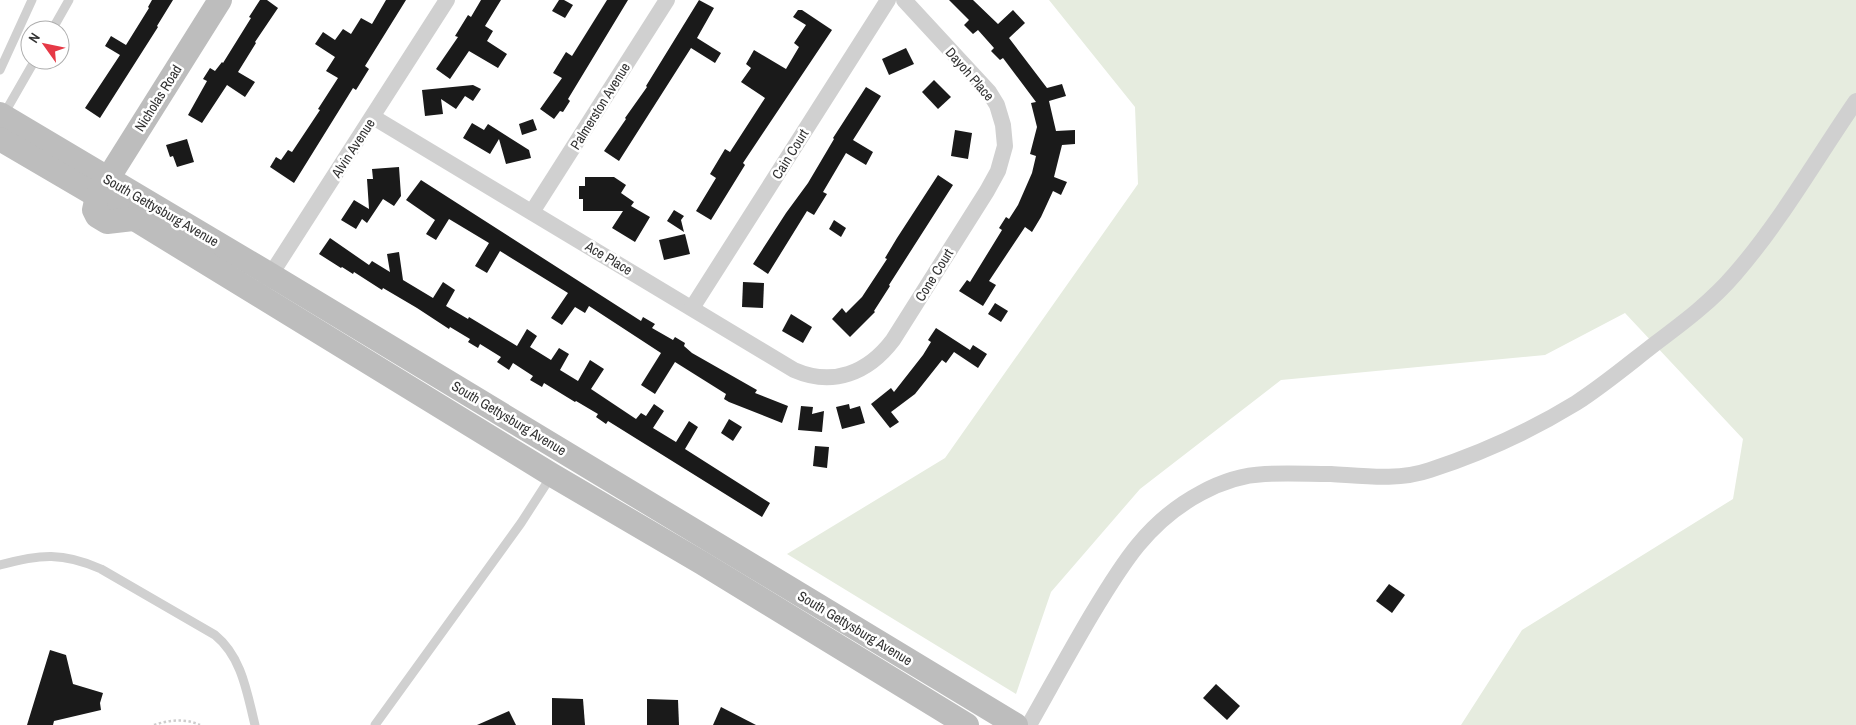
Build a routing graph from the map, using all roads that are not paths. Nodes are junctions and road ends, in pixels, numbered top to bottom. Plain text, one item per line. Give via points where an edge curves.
1 (32, 0) edge
2 (69, 0) edge
3 (220, 0) edge
4 (447, 0) edge
5 (667, 0) edge
6 (888, 0) edge
7 (904, 0) edge
8 (58, 20) edge
9 (0, 70) edge
10 (29, 70) edge
11 (1856, 102) edge
12 (2, 115) edge
13 (373, 117) junction
14 (0, 139) edge
15 (1001, 162) joint
16 (102, 187) junction
17 (532, 212) junction
18 (271, 274) junction
19 (258, 295) junction
20 (692, 308) junction
21 (851, 373) joint
22 (552, 475) junction
23 (0, 565) edge
24 (255, 725) edge
25 (375, 725) edge
26 (967, 725) edge
27 (1016, 725) edge
28 (1029, 725) edge

1 - 9 lane
2 - 8 lane
3 - 16 main road, Nicholas Road
4 - 13 street, Alvin Avenue
5 - 17 street, Palmerston Avenue
6 - 20 street, Cain Court
7 - 15 street, Dayoh Place via 989,92 1003,125 1005,146
10 - 12 lane
11 - 28 street via 1773,225 1722,288 1608,380 1557,414 1483,449 1414,475 1250,475 1225,482 1182,503 1150,530 1118,571
12 - 16 main road, South Gettysburg Avenue
13 - 17 street, Ace Place
13 - 18 street, Alvin Avenue
14 - 16 main road, South Gettysburg Avenue
15 - 21 street, Cone Court via 987,191 893,340 877,358
16 - 18 main road, South Gettysburg Avenue
16 - 19 main road, South Gettysburg Avenue via 94,210 97,216 107,222 133,219
17 - 20 street, Ace Place
18 - 19 street, Alvin Avenue
18 - 27 main road, South Gettysburg Avenue
19 - 22 main road, South Gettysburg Avenue
20 - 21 street, Ace Place via 802,373 830,378
22 - 25 lane
22 - 26 main road, South Gettysburg Avenue
23 - 24 lane via 48,555 82,561 102,569 215,635 229,648 241,671

